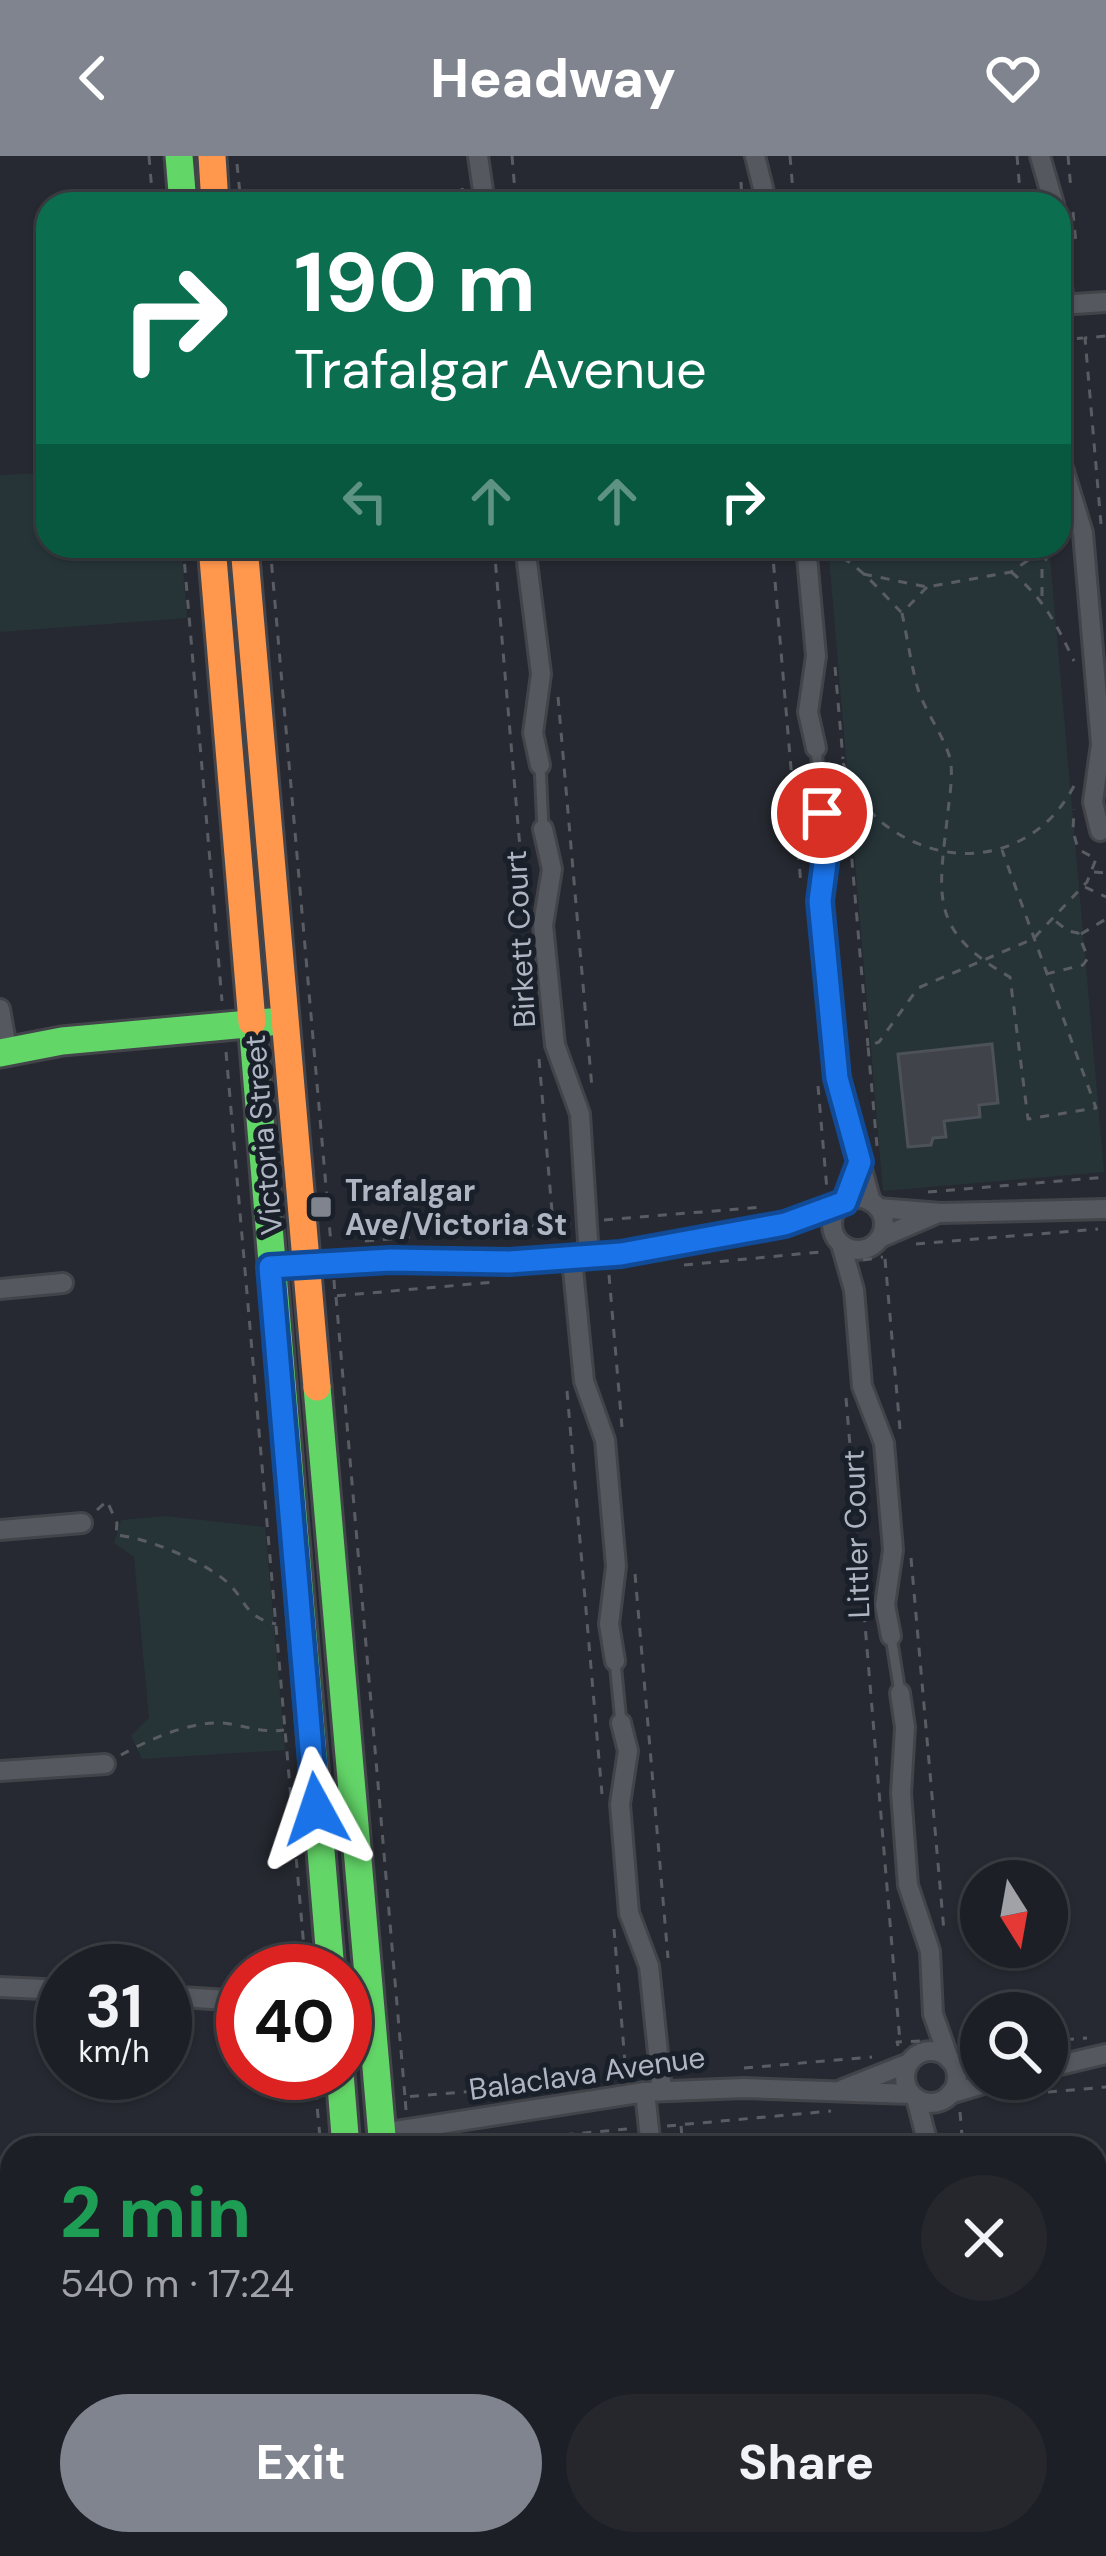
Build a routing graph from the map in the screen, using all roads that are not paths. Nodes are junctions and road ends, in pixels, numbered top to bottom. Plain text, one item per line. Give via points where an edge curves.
1 (179, 156) edge
2 (212, 156) edge
3 (478, 156) edge
4 (755, 156) edge
5 (1040, 156) edge
6 (182, 192) edge
7 (214, 192) edge
8 (483, 192) edge
9 (762, 192) edge
10 (1050, 192) edge
11 (1106, 302) edge
12 (1071, 304) edge
13 (1071, 490) edge
14 (213, 558) edge
15 (245, 558) edge
16 (526, 558) edge
17 (815, 558) edge
18 (816, 748) joint
19 (540, 765) joint
20 (822, 813) joint
21 (544, 829) joint
22 (1100, 831) dead end
23 (286, 1020) junction
24 (252, 1024) junction
25 (1, 1038) edge
26 (860, 1162) junction
27 (837, 1200) junction
28 (874, 1205) junction
29 (1106, 1209) edge
30 (940, 1213) junction
31 (785, 1224) junction
32 (838, 1241) junction
33 (880, 1246) junction
34 (307, 1264) junction
35 (579, 1264) junction
36 (270, 1267) junction
37 (63, 1283) dead end
38 (0, 1289) edge
39 (854, 1291) junction
40 (82, 1523) road end
41 (0, 1530) edge
42 (891, 1636) joint
43 (615, 1661) joint
44 (900, 1693) joint
45 (621, 1723) joint
46 (105, 1764) road end
47 (0, 1772) edge
48 (329, 1944) edge
49 (0, 1987) edge
50 (36, 1989) edge
51 (942, 2052) junction
52 (1106, 2054) edge
53 (910, 2062) junction
54 (1068, 2063) edge
55 (960, 2071) edge
56 (838, 2090) junction
57 (654, 2092) junction
58 (960, 2092) edge
59 (914, 2096) junction
60 (946, 2097) junction
61 (339, 2100) edge
62 (338, 2136) edge
63 (383, 2136) edge
64 (406, 2136) edge
65 (652, 2136) edge
66 (925, 2136) edge
67 (932, 2136) edge

1 - 6 street
2 - 7 street
3 - 8 street
4 - 9 street
5 - 10 street
11 - 12 street
13 - 22 street via 1082,523 1101,744 1094,802
14 - 24 street, Victoria Street
15 - 23 street, Victoria Street
16 - 19 street via 541,674 533,733
17 - 18 street via 808,712
18 - 20 lane
19 - 21 lane
20 - 26 street via 828,840 820,901 837,1078
21 - 35 street, Birkett Court via 552,869 543,925 556,1045 580,1114
23 - 24 street
23 - 34 street, Victoria Street
24 - 25 street via 62,1041
24 - 36 street, Victoria Street
26 - 27 street
26 - 28 street
27 - 28 street
27 - 31 street
27 - 32 street
28 - 30 street
28 - 33 street via 884,1222
29 - 30 street
30 - 33 street
31 - 32 street
31 - 35 street
32 - 33 street via 857,1250
32 - 39 street, Littler Court
33 - 39 street, Littler Court via 858,1270
34 - 35 street
34 - 36 street
34 - 63 street, Victoria Street
35 - 43 street, Birkett Court via 584,1382 605,1440
36 - 48 street, Victoria Street
37 - 38 street
39 - 42 street, Littler Court via 862,1386 885,1454
40 - 41 street
42 - 44 lane
43 - 45 lane
44 - 51 street via 908,1885 929,1952
45 - 57 street via 629,1912 649,1966
46 - 47 street
49 - 50 street
51 - 53 street
51 - 53 street, Balaclava Avenue
51 - 55 street
51 - 60 street via 956,2081
52 - 54 street
53 - 56 street, Balaclava Avenue
53 - 59 street via 905,2079
56 - 57 street, Balaclava Avenue
56 - 59 street, Balaclava Avenue
57 - 64 street, Balaclava Avenue
57 - 65 street
58 - 60 street
59 - 60 street
59 - 66 street
60 - 67 street
61 - 62 street

